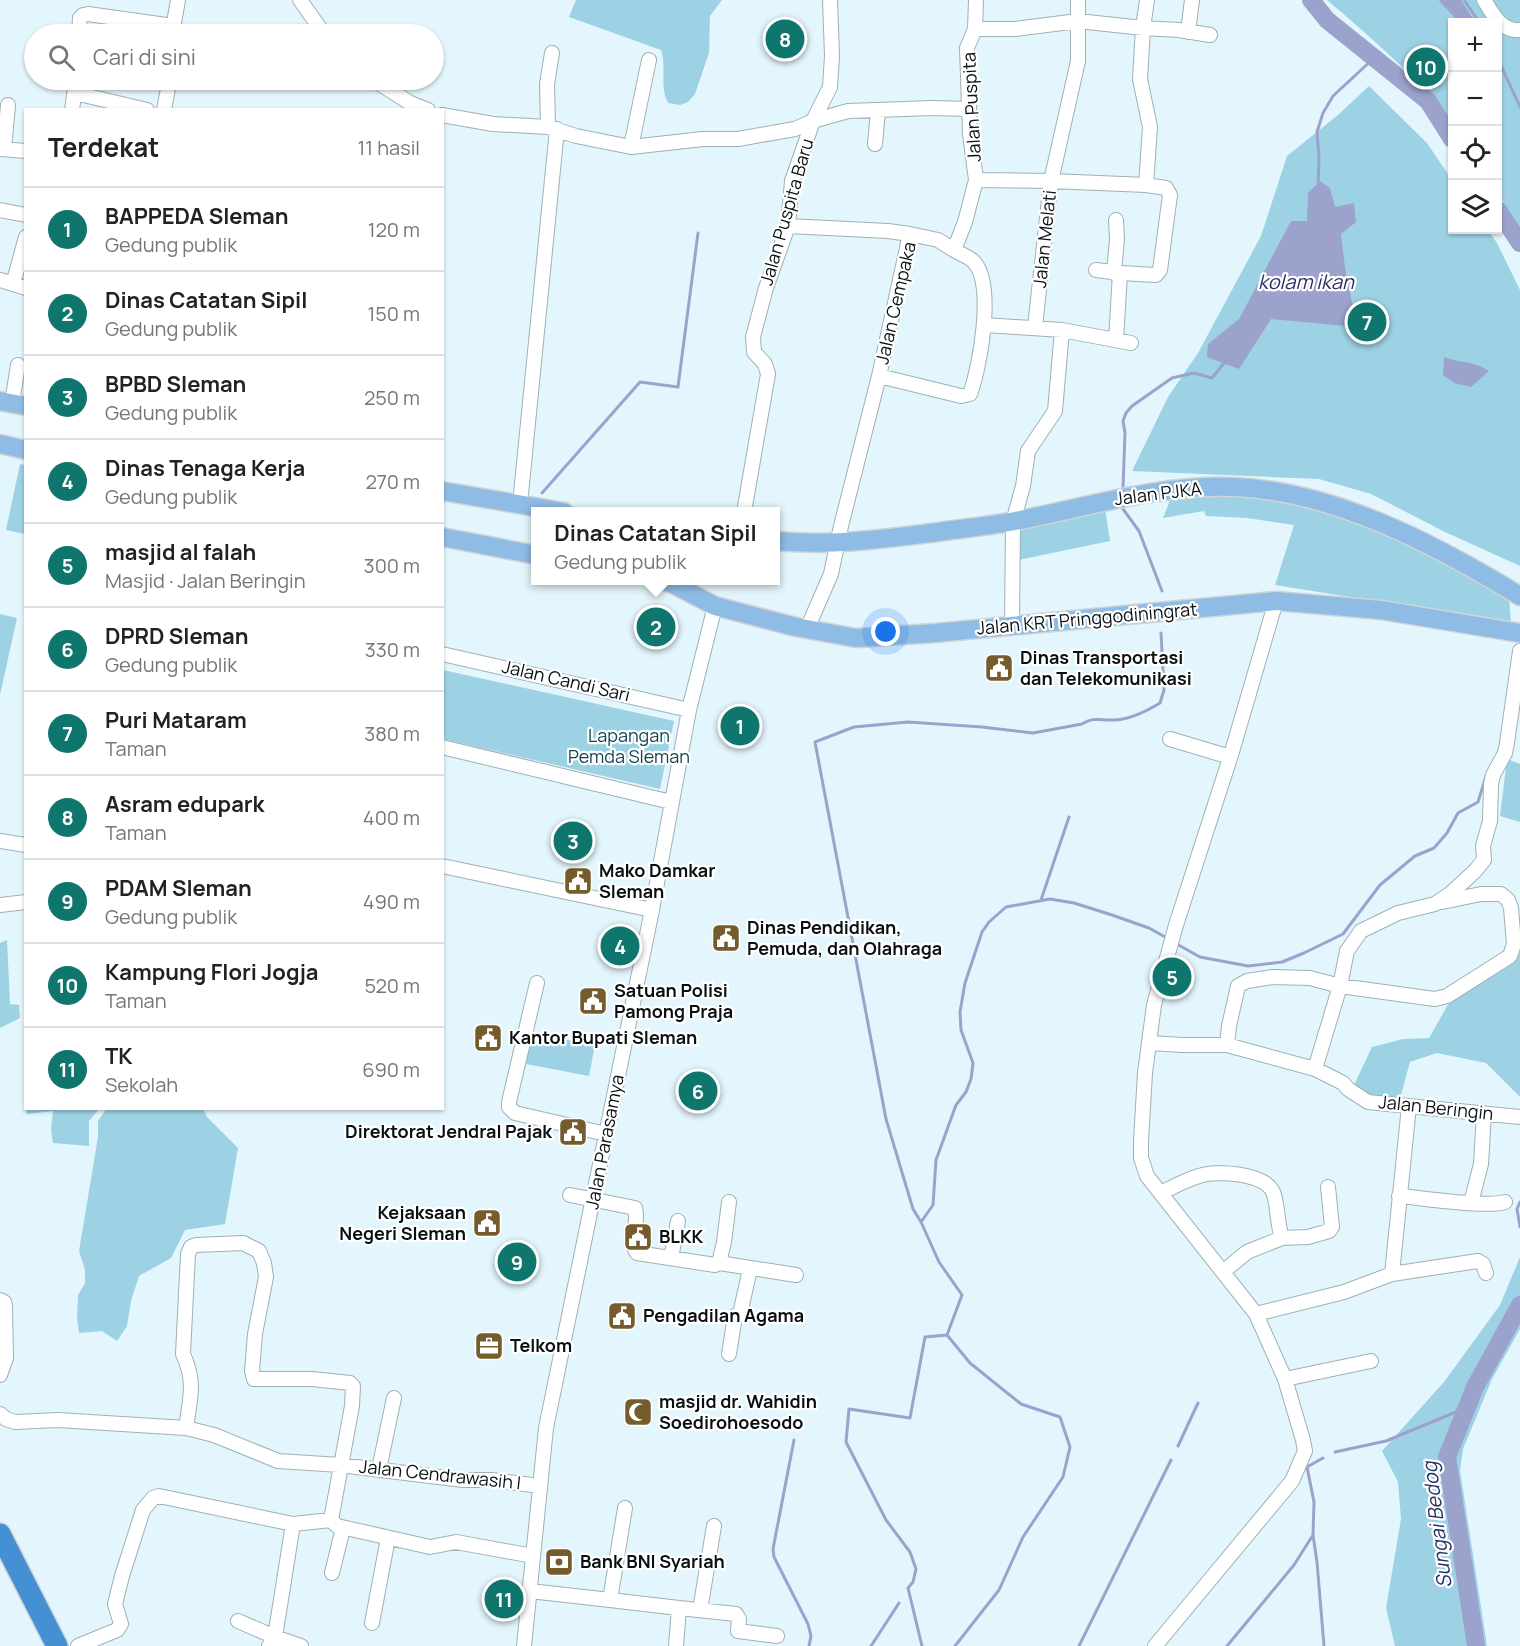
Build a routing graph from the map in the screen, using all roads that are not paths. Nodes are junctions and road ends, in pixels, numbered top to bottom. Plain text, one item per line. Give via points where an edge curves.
1 (178, 0) edge
2 (300, 0) edge
3 (830, 0) edge
4 (976, 0) edge
5 (1078, 0) edge
6 (1147, 0) edge
7 (1192, 0) edge
8 (1484, 0) edge
9 (1078, 21) junction
10 (80, 24) edge
11 (140, 24) edge
12 (173, 24) edge
13 (317, 24) edge
14 (975, 28) junction
15 (1143, 28) junction
16 (1520, 30) edge
17 (1188, 32) junction
18 (1210, 35) dead end
19 (552, 53) dead end
20 (649, 60) dead end
21 (75, 90) edge
22 (88, 90) edge
23 (167, 90) edge
24 (390, 90) edge
25 (8, 105) dead end
26 (72, 108) edge
27 (141, 108) edge
28 (164, 108) edge
29 (423, 108) edge
30 (969, 109) junction
31 (878, 111) junction
32 (444, 115) edge
33 (813, 121) junction
34 (553, 128) junction
35 (875, 144) dead end
36 (631, 147) junction
37 (2, 149) edge
38 (24, 151) edge
39 (976, 180) junction
40 (1051, 181) junction
41 (1146, 185) junction
42 (0, 210) edge
43 (24, 215) edge
44 (1116, 220) dead end
45 (788, 226) junction
46 (910, 234) junction
47 (24, 244) edge
48 (954, 250) junction
49 (1096, 270) dead end
50 (1117, 273) junction
51 (13, 284) edge
52 (985, 325) junction
53 (1035, 327) junction
54 (1062, 330) junction
55 (1116, 340) junction
56 (1131, 343) dead end
57 (18, 365) dead end
58 (879, 376) junction
59 (13, 403) edge
60 (0, 444) edge
61 (24, 450) edge
62 (444, 491) edge
63 (520, 504) junction
64 (536, 507) edge
65 (745, 507) edge
66 (1013, 522) junction
67 (444, 537) edge
68 (780, 541) edge
69 (837, 544) junction
70 (531, 554) edge
71 (675, 585) edge
72 (1520, 596) edge
73 (1276, 601) junction
74 (715, 606) junction
75 (1012, 626) junction
76 (807, 629) junction
77 (1520, 633) edge
78 (1520, 651) edge
79 (444, 654) edge
80 (689, 710) junction
81 (1515, 722) edge
82 (1170, 739) dead end
83 (444, 747) edge
84 (1230, 757) junction
85 (671, 802) junction
86 (0, 841) edge
87 (24, 845) edge
88 (444, 866) edge
89 (24, 902) edge
90 (1435, 903) junction
91 (0, 905) edge
92 (652, 910) junction
93 (537, 983) dead end
94 (1340, 986) junction
95 (1150, 1043) junction
96 (1227, 1045) junction
97 (1315, 1069) junction
98 (1408, 1106) junction
99 (1484, 1113) junction
100 (1520, 1117) edge
101 (606, 1134) junction
102 (1328, 1187) dead end
103 (1161, 1193) junction
104 (570, 1195) dead end
105 (1400, 1196) junction
106 (593, 1200) junction
107 (729, 1202) dead end
108 (1505, 1202) dead end
109 (1471, 1203) junction
110 (678, 1221) dead end
111 (1282, 1238) junction
112 (671, 1258) junction
113 (719, 1263) junction
114 (750, 1269) junction
115 (1223, 1272) junction
116 (1486, 1273) dead end
117 (1392, 1274) junction
118 (796, 1275) dead end
119 (0, 1300) edge
120 (1256, 1314) junction
121 (729, 1353) dead end
122 (1371, 1361) dead end
123 (0, 1375) edge
124 (1285, 1380) junction
125 (394, 1398) dead end
126 (0, 1414) edge
127 (186, 1428) junction
128 (340, 1464) junction
129 (379, 1469) junction
130 (540, 1486) junction
131 (625, 1508) dead end
132 (293, 1524) junction
133 (337, 1524) junction
134 (714, 1526) dead end
135 (0, 1534) edge
136 (388, 1538) junction
137 (533, 1556) junction
138 (0, 1561) edge
139 (332, 1573) dead end
140 (530, 1591) junction
141 (610, 1600) junction
142 (679, 1608) junction
143 (700, 1610) junction
144 (238, 1621) dead end
145 (372, 1623) dead end
146 (777, 1636) dead end
147 (272, 1641) edge
148 (43, 1646) edge
149 (57, 1646) edge
150 (78, 1646) edge
151 (302, 1646) edge
152 (524, 1646) edge
153 (676, 1646) edge
154 (1155, 1646) edge

1 - 12 street
2 - 13 street
3 - 33 street, Jalan Puspita Baru via 830,87
4 - 14 street, Jalan Puspita
5 - 9 street
6 - 15 street
7 - 17 street
8 - 16 street via 1503,27
9 - 14 street via 1015,29
9 - 15 street
9 - 40 street via 1078,61
10 - 11 street via 80,18 88,14
14 - 30 street, Jalan Puspita via 967,48
15 - 17 street
15 - 41 street via 1140,79 1150,128
17 - 18 street
19 - 34 street via 547,84
20 - 36 street
21 - 26 street
22 - 27 street
23 - 28 street
24 - 29 street
25 - 37 street
30 - 31 street
30 - 39 street, Jalan Puspita
31 - 33 street via 848,111
31 - 35 street
32 - 34 street
33 - 36 street via 795,129 738,139
33 - 45 street, Jalan Puspita Baru via 792,181
34 - 36 street
34 - 63 street
37 - 38 street
39 - 40 street
39 - 48 street
40 - 41 street, Jalan Melati
40 - 53 street, Jalan Melati
41 - 50 street via 1166,188 1170,195 1160,270 1156,275
42 - 43 street
44 - 50 street
45 - 46 street
45 - 65 street, Jalan Puspita Baru via 753,337 754,352 768,374
46 - 48 street, Jalan Cempaka via 938,240
46 - 58 street, Jalan Cempaka
47 - 51 street
48 - 52 street, Jalan Cempaka via 974,262 980,275
49 - 50 street
50 - 55 street
52 - 53 street
52 - 58 street, Jalan Cempaka via 974,384 968,396
53 - 54 street
54 - 55 street
54 - 66 street via 1055,411 1028,451
55 - 56 street
57 - 59 street
58 - 69 street, Jalan Cempaka
60 - 61 main road
62 - 63 main road
63 - 64 main road
66 - 69 main road, Jalan PJKA
66 - 72 main road, Jalan PJKA via 1174,489 1235,487 1295,495 1367,516
66 - 75 street
67 - 70 main road
68 - 69 main road, Jalan PJKA
69 - 76 street, Jalan Cempaka via 827,585
71 - 74 main road, Jalan KRT Pringgodiningrat
73 - 75 main road, Jalan KRT Pringgodiningrat
73 - 77 main road, Jalan KRT Pringgodiningrat via 1381,610
73 - 84 street
74 - 76 main road, Jalan KRT Pringgodiningrat
74 - 80 street, Jalan Parasamya
75 - 76 main road, Jalan KRT Pringgodiningrat via 873,638
78 - 81 street
79 - 80 street, Jalan Candi Sari
80 - 85 street, Jalan Parasamya
81 - 90 street via 1505,753 1492,775 1484,860 1451,893
82 - 84 street
83 - 85 street
84 - 95 street via 1176,925 1154,1005
85 - 92 street, Jalan Parasamya
86 - 87 street
88 - 92 street
89 - 91 street
90 - 94 street via 1398,913 1361,931 1347,951
90 - 94 street via 1501,894 1511,908 1514,944 1510,956 1441,998
92 - 101 street, Jalan Parasamya
93 - 101 street via 509,1107 515,1113
94 - 96 street via 1310,978 1247,981 1238,986
94 - 97 street
95 - 96 street, Jalan Beringin
95 - 103 street via 1141,1158 1147,1176
96 - 97 street, Jalan Beringin
97 - 98 street, Jalan Beringin via 1368,1102
98 - 99 street, Jalan Beringin
98 - 105 street
99 - 100 street, Jalan Beringin
99 - 109 street via 1481,1164
101 - 106 street, Jalan Parasamya
102 - 111 street via 1332,1227 1329,1231
103 - 111 street via 1202,1174 1258,1179 1274,1193
103 - 115 street
104 - 106 street
105 - 109 street
105 - 117 street
106 - 112 street via 635,1208 634,1250
106 - 130 street, Jalan Parasamya via 546,1428
107 - 113 street
108 - 109 street
110 - 112 street
111 - 115 street via 1247,1252
112 - 113 street
113 - 114 street
114 - 118 street
114 - 121 street via 740,1314 735,1316
115 - 120 street
116 - 117 street via 1478,1261
117 - 120 street via 1325,1298
119 - 123 street via 5,1306 6,1358
120 - 124 street
122 - 124 street
124 - 154 street via 1305,1451 1301,1463 1262,1519
125 - 129 street
126 - 127 street, Jalan Cendrawasih I via 15,1422 58,1420
127 - 128 street, Jalan Cendrawasih I via 278,1461
127 - 128 street via 192,1382 183,1354 188,1254 196,1245 243,1243 260,1251 266,1276 252,1376 353,1386
128 - 129 street, Jalan Cendrawasih I
128 - 133 street
129 - 130 street, Jalan Cendrawasih I
130 - 137 street, Jalan Parasamya
131 - 141 street
132 - 133 street
132 - 147 street
132 - 150 street via 159,1496 153,1498 143,1510 122,1576 115,1604 121,1624 117,1630
133 - 136 street
133 - 139 street
134 - 143 street
135 - 149 highway
136 - 137 street via 430,1547 456,1542
136 - 145 street
137 - 140 street, Jalan Parasamya
138 - 148 highway
140 - 141 street
140 - 152 street, Jalan Parasamya
141 - 142 street
142 - 143 street
142 - 153 street
143 - 146 street via 736,1614 738,1631
144 - 147 street
147 - 151 street

